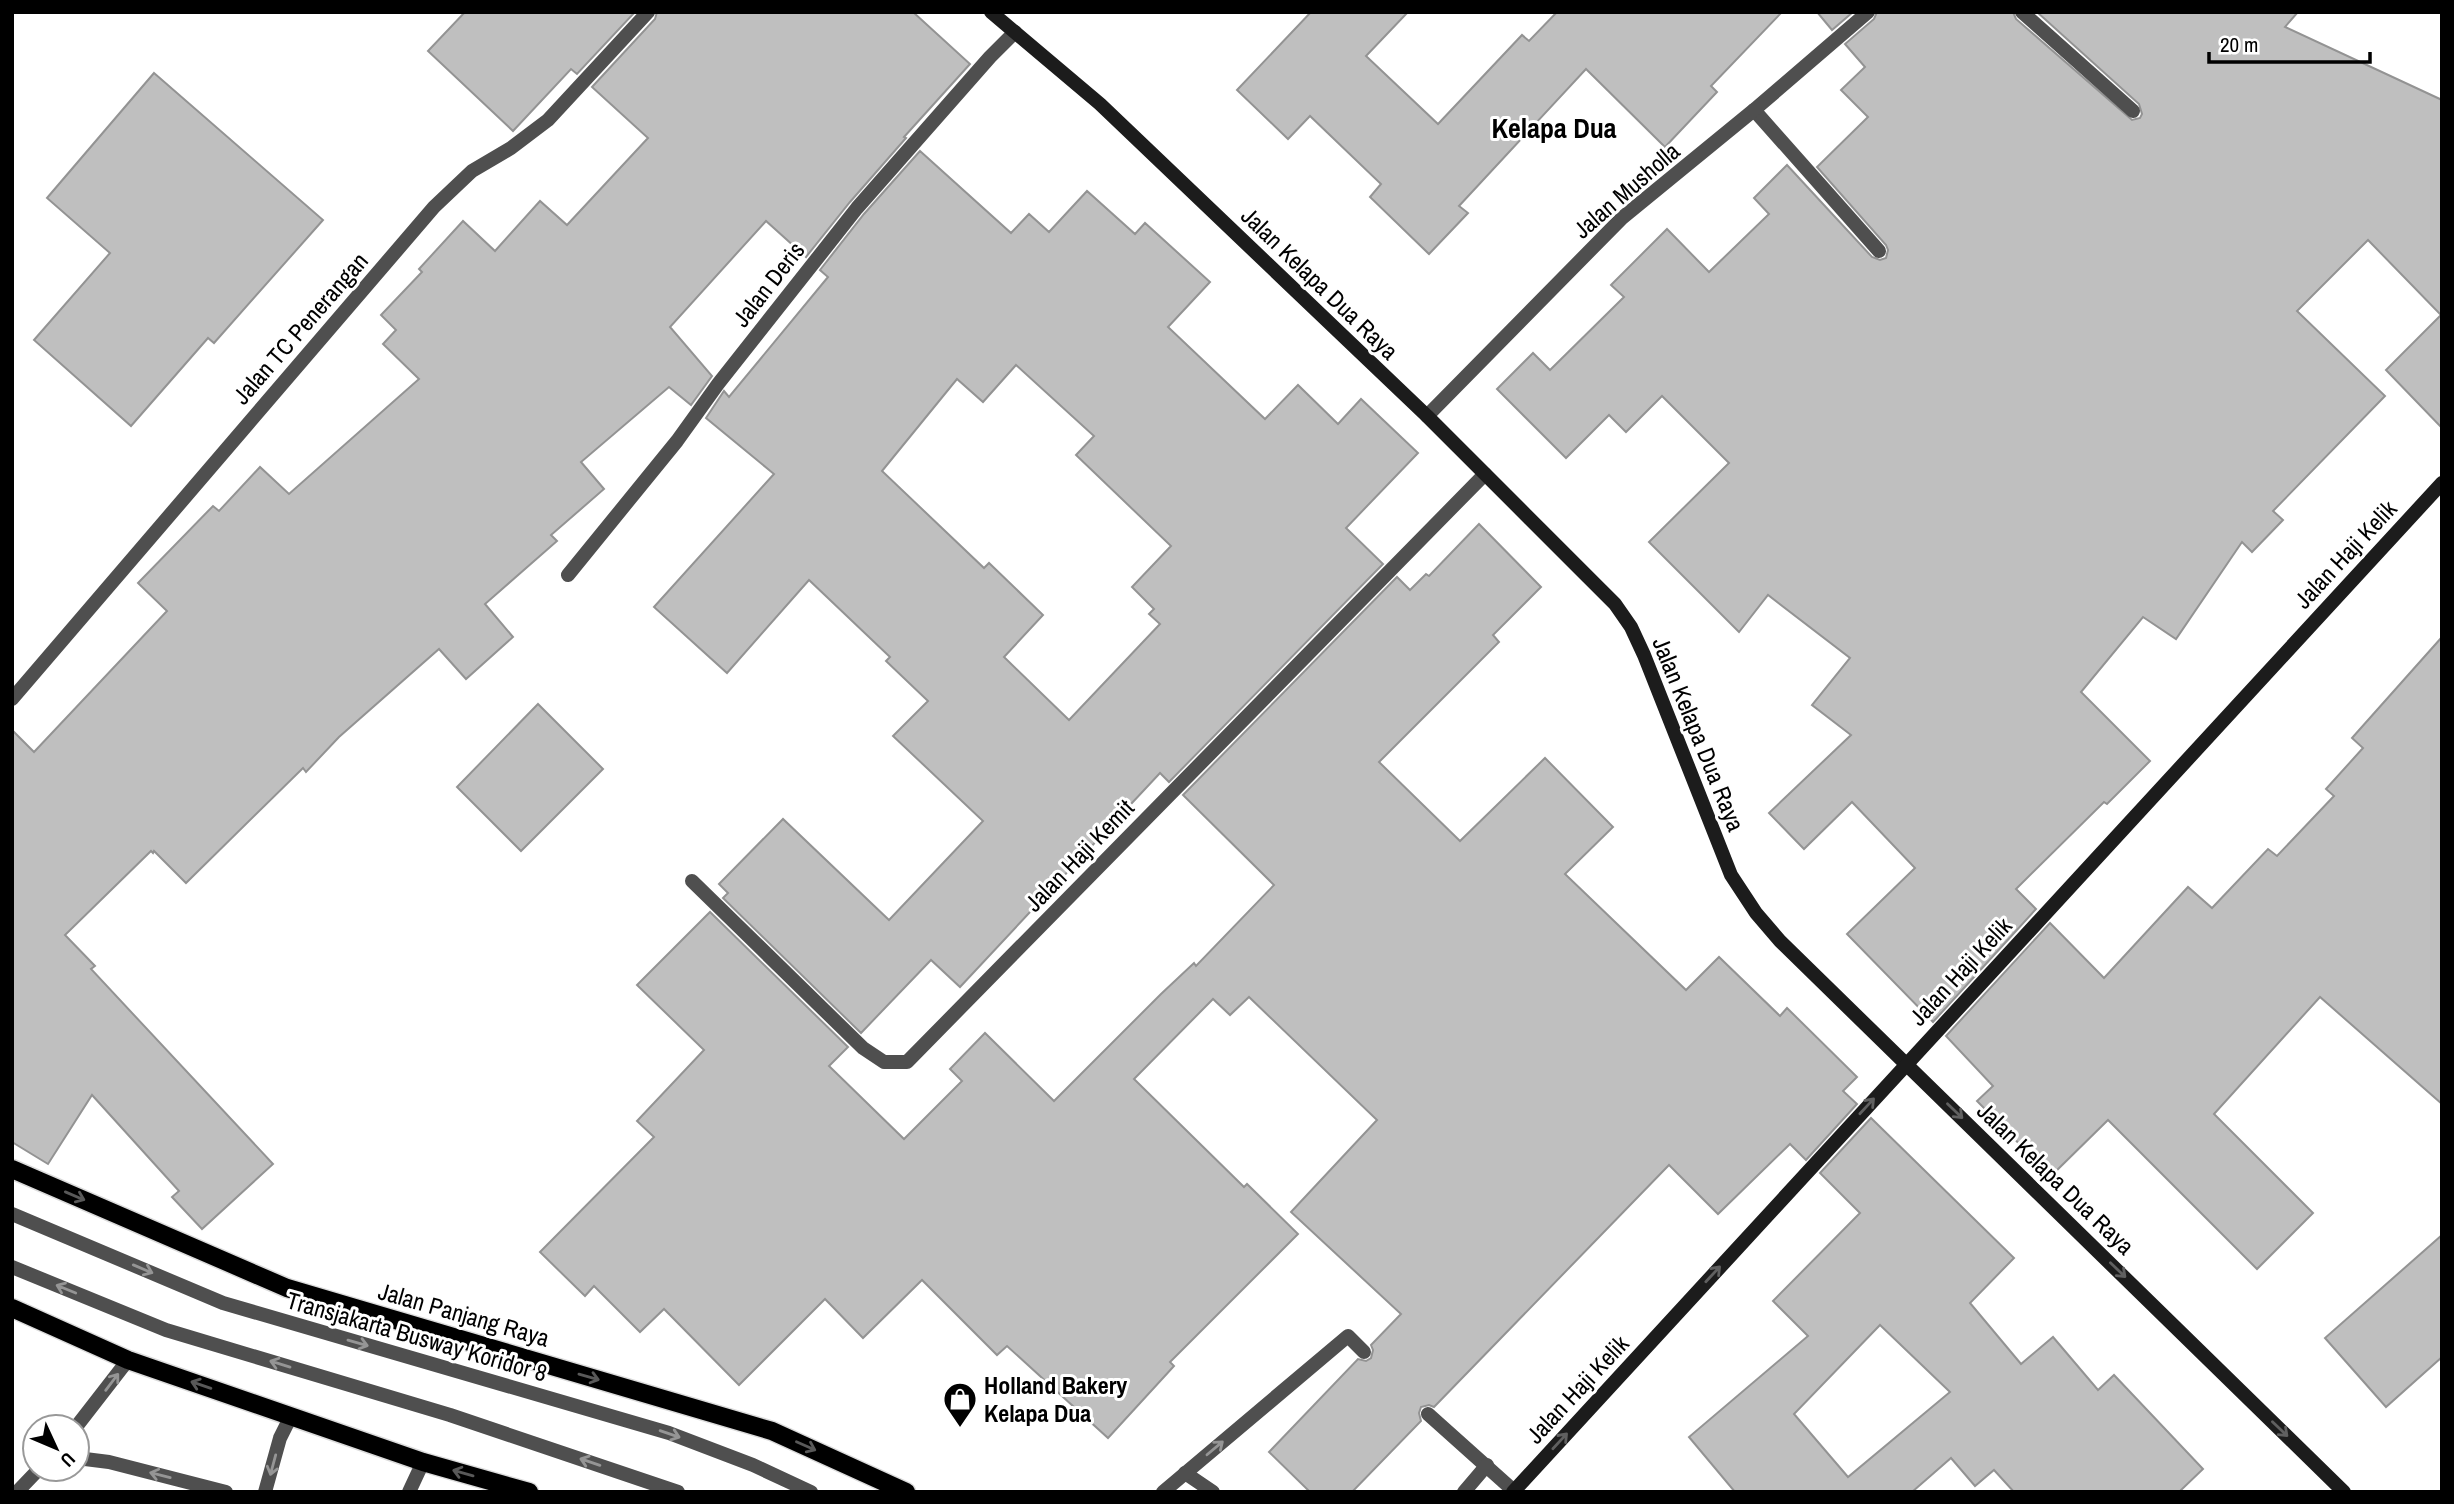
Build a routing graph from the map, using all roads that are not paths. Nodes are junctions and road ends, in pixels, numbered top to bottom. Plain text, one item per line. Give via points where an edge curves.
1 (648, 12) edge
2 (991, 12) edge
3 (1868, 12) edge
4 (2022, 12) edge
5 (1015, 32) junction
6 (1754, 110) junction
7 (2133, 111) dead end
8 (1879, 251) dead end
9 (1427, 416) junction
10 (1485, 474) junction
11 (2442, 483) edge
12 (568, 575) dead end
13 (12, 699) edge
14 (692, 881) dead end
15 (1906, 1063) junction
16 (12, 1169) edge
17 (12, 1214) edge
18 (12, 1267) edge
19 (12, 1308) edge
20 (1364, 1352) dead end
21 (128, 1360) junction
22 (87, 1413) edge
23 (1428, 1413) dead end
24 (291, 1416) junction
25 (91, 1460) edge
26 (423, 1462) junction
27 (1487, 1465) junction
28 (1185, 1473) junction
29 (1514, 1491) edge
30 (226, 1492) edge
31 (265, 1492) edge
32 (409, 1492) edge
33 (529, 1492) edge
34 (678, 1492) edge
35 (811, 1492) edge
36 (906, 1492) edge
37 (1163, 1492) edge
38 (1213, 1492) edge
39 (1464, 1492) edge
40 (2344, 1492) edge

1 - 13 street, Jalan TC Penerangan via 548,120 472,170 433,206
2 - 5 street, Jalan Kelapa Dua Raya
3 - 6 street, Jalan Musholla
4 - 7 street
5 - 9 street, Jalan Kelapa Dua Raya via 1100,104
5 - 12 street, Jalan Deris via 857,208
6 - 8 street
6 - 9 street, Jalan Musholla via 1622,218
9 - 10 street, Jalan Kelapa Dua Raya
10 - 14 street, Jalan Haji Kemit via 907,1062 884,1062 863,1048
10 - 15 street, Jalan Kelapa Dua Raya via 1615,604 1631,627 1731,875 1756,913
11 - 15 street, Jalan Haji Kelik
29 -> 15 street, Jalan Haji Kelik
15 -> 40 street, Jalan Kelapa Dua Raya
16 -> 36 main road, Jalan Panjang Raya via 287,1287 772,1431
17 -> 35 street, Transjakarta Busway Koridor 8 via 223,1303 670,1433
34 -> 18 street via 450,1415 166,1330
19 - 21 main road
28 -> 20 street via 1348,1336
22 -> 21 street
24 -> 21 main road
23 - 27 street
24 - 26 main road
24 -> 31 street
30 -> 25 street
26 - 32 street
33 -> 26 main road
27 - 29 street
27 - 39 street
28 - 37 street
28 - 38 street

